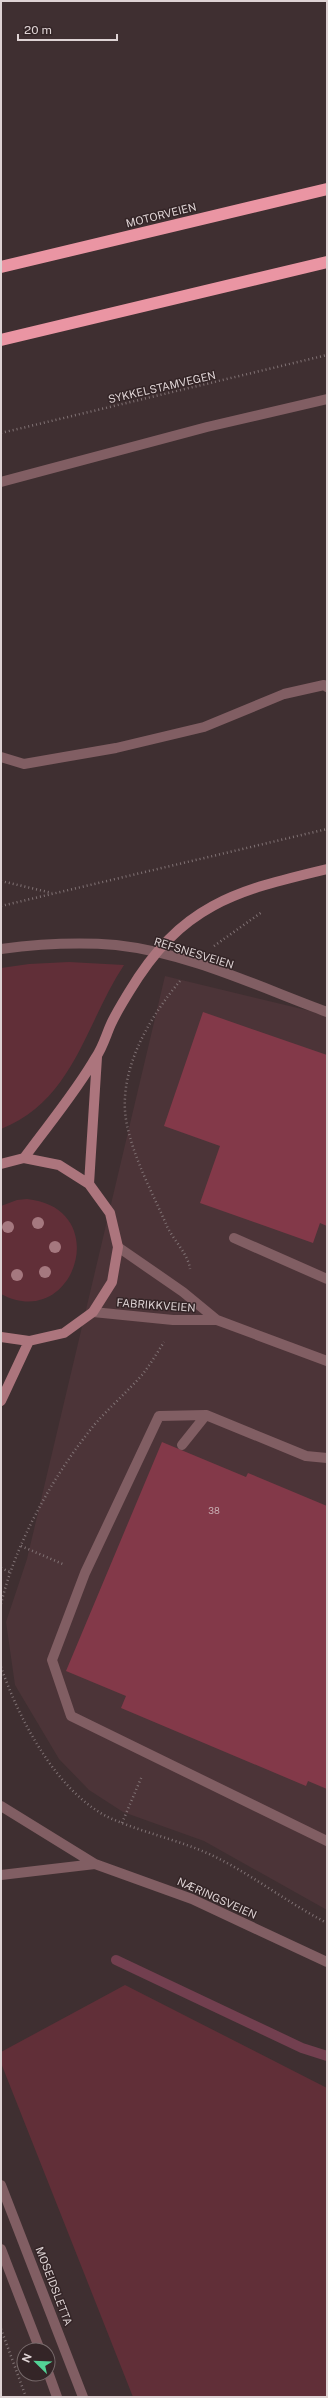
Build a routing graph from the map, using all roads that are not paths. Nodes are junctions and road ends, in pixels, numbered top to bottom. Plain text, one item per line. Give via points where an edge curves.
1 (327, 189) edge
2 (327, 262) edge
3 (1, 267) edge
4 (1, 340) edge
5 (327, 399) edge
6 (1, 482) edge
7 (327, 687) edge
8 (1, 757) edge
9 (327, 870) edge
10 (1, 949) edge
11 (157, 952) junction
12 (327, 1012) edge
13 (97, 1056) junction
14 (24, 1158) junction
15 (1, 1164) edge
16 (89, 1184) junction
17 (234, 1238) dead end
18 (118, 1247) junction
19 (327, 1279) edge
20 (93, 1312) junction
21 (218, 1320) junction
22 (1, 1337) edge
23 (29, 1341) junction
24 (327, 1361) edge
25 (1, 1401) edge
26 (206, 1415) junction
27 (182, 1445) dead end
28 (327, 1458) edge
29 (1, 1806) edge
30 (327, 1841) edge
31 (95, 1864) junction
32 (1, 1875) edge
33 (327, 1962) edge
34 (1, 2185) edge
35 (1, 2249) edge
36 (37, 2342) edge
37 (52, 2382) edge
38 (57, 2397) edge
39 (83, 2397) edge

1 - 3 highway, MOTORVEIEN
2 - 4 highway
5 - 6 street via 207,427
7 - 8 street via 324,684 284,694 204,727 116,748 24,764
9 - 11 street via 261,885 213,905 175,932
10 - 11 street, REFSNESVEIEN via 46,944 84,944
11 - 12 street, REFSNESVEIEN via 196,963
11 - 13 street via 111,1022
13 - 14 street
13 - 16 street
14 - 15 street
14 - 16 street via 59,1165
16 - 18 street via 110,1212
17 - 19 street
18 - 20 street via 112,1282
18 - 21 street, FABRIKKVEIEN
20 - 21 street, FABRIKKVEIEN via 173,1320
20 - 23 street via 64,1333
21 - 24 street, FABRIKKVEIEN
22 - 23 street
23 - 25 street
26 - 27 street
26 - 28 street via 306,1456
26 - 30 street via 159,1416 85,1574 52,1660 72,1716
29 - 31 street, NÆRINGSVEIEN
31 - 32 street, NÆRINGSVEIEN
31 - 33 street, NÆRINGSVEIEN via 192,1899
34 - 39 street, MOSEIDSLETTA
35 - 36 street
37 - 38 street

